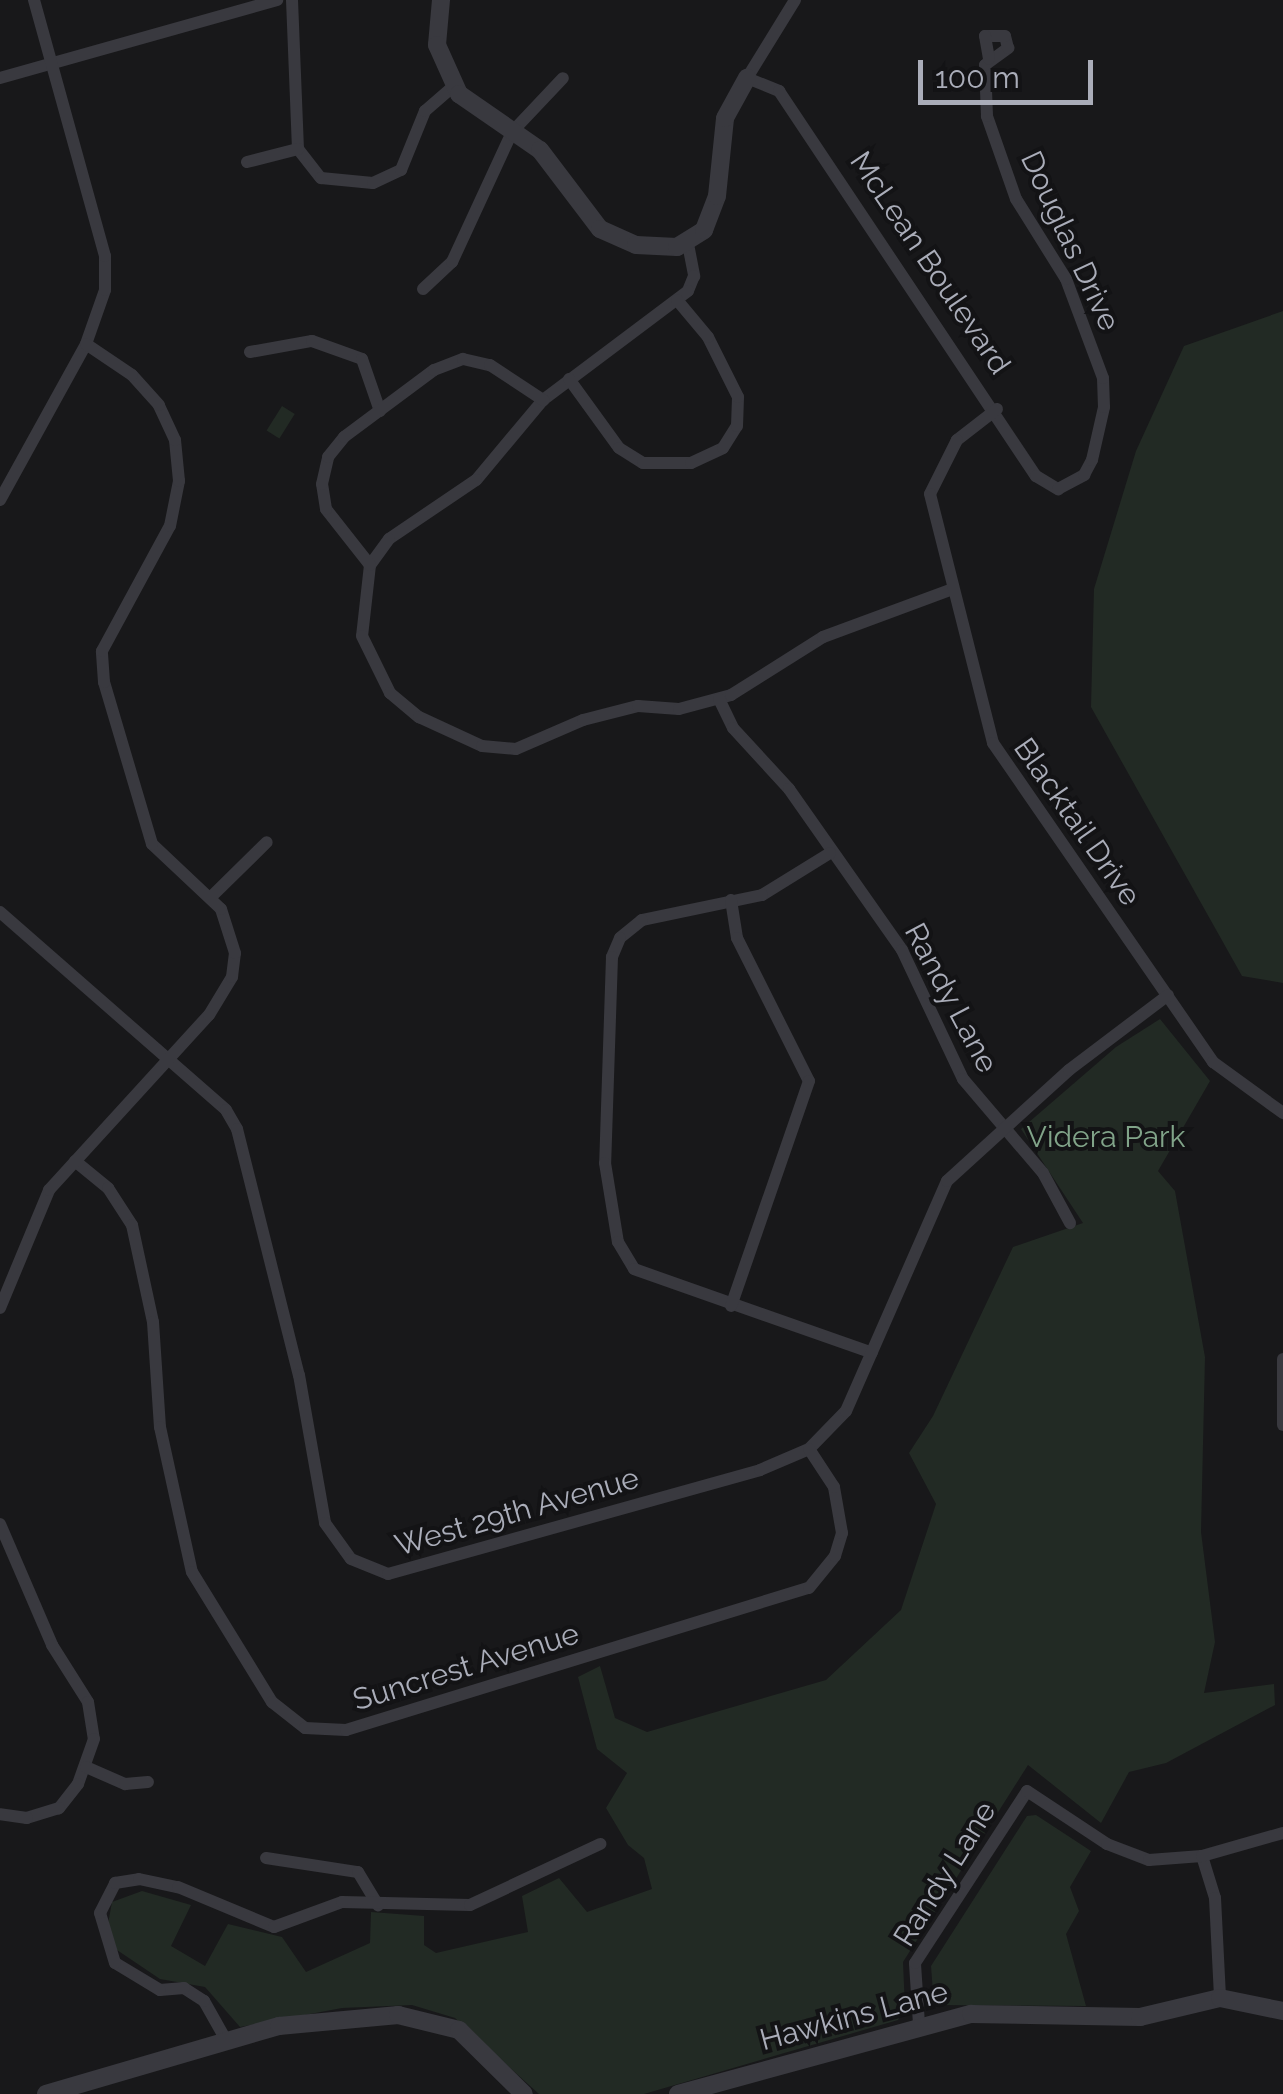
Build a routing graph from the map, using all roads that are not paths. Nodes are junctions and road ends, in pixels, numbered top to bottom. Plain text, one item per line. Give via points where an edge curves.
1 (34, 0) edge
2 (278, 0) edge
3 (292, 0) edge
4 (441, 0) edge
5 (794, 0) edge
6 (989, 59) dead end
7 (51, 63) junction
8 (0, 78) edge
9 (563, 78) dead end
10 (747, 78) junction
11 (453, 87) junction
12 (512, 132) junction
13 (298, 149) junction
14 (247, 162) dead end
15 (688, 244) junction
16 (423, 289) dead end
17 (677, 300) junction
18 (86, 344) junction
19 (250, 352) dead end
20 (570, 378) junction
21 (544, 400) junction
22 (997, 409) junction
23 (380, 411) junction
24 (1058, 489) joint
25 (0, 500) edge
26 (370, 565) junction
27 (950, 590) junction
28 (719, 699) junction
29 (267, 842) dead end
30 (830, 853) junction
31 (211, 897) junction
32 (731, 900) junction
33 (0, 912) edge
34 (1168, 995) junction
35 (166, 1059) junction
36 (1283, 1113) edge
37 (1003, 1127) junction
38 (75, 1161) junction
39 (1070, 1223) dead end
40 (731, 1306) junction
41 (0, 1308) edge
42 (872, 1353) junction
43 (1283, 1359) edge
44 (1283, 1426) edge
45 (809, 1449) junction
46 (0, 1524) edge
47 (86, 1767) junction
48 (148, 1782) dead end
49 (0, 1814) edge
50 (1283, 1833) edge
51 (600, 1844) dead end
52 (1202, 1856) junction
53 (266, 1858) dead end
54 (378, 1905) junction
55 (1220, 1998) junction
56 (1283, 2011) edge
57 (919, 2024) junction
58 (226, 2040) junction
59 (46, 2094) edge
60 (524, 2094) edge
61 (678, 2094) edge

1 - 7 street
2 - 7 street
3 - 13 street
4 - 11 street via 437,45
5 - 10 street
6 - 24 street, Douglas Drive via 987,116 1016,199 1066,278 1103,378 1092,460 1084,475
7 - 8 street
7 - 18 street via 105,256 105,290
9 - 12 street
10 - 15 street via 725,118 712,218
10 - 22 street, McLean Boulevard via 779,91
11 - 12 street
11 - 13 street via 425,111 411,159 389,178 355,184 320,178
12 - 15 street via 550,160 600,229 651,248
12 - 16 street via 452,262
13 - 14 street
15 - 17 street via 694,276
17 - 20 street
17 - 20 street via 720,355 738,398 737,426 723,448 691,463 656,466 630,457
18 - 25 street
18 - 31 street via 132,375 159,405 175,440 178,481 170,526 102,650 104,682 152,844
19 - 23 street via 312,341 362,358
20 - 21 street
21 - 23 street via 490,364 463,359 434,370
21 - 26 street via 476,480 389,539
22 - 24 street, McLean Boulevard via 1036,476
22 - 27 street, Blacktail Drive via 957,440 930,494
23 - 26 street via 328,458 322,484 326,509
26 - 28 street via 362,626 376,673 406,708 482,746 516,749 620,711 679,709
27 - 28 street via 823,637 768,676
27 - 34 street, Blacktail Drive via 996,751
28 - 30 street, Randy Lane via 732,728 780,777
29 - 31 street
30 - 32 street via 762,895
30 - 37 street, Randy Lane via 909,961 962,1079
31 - 35 street via 230,929 232,977 209,1015
32 - 40 street via 737,938 809,1081
32 - 40 street via 642,920 616,944 605,1163 618,1242 634,1269
33 - 35 street, West 29th Avenue
34 - 36 street, Blacktail Drive via 1214,1062
34 - 37 street, West 29th Avenue
35 - 38 street
35 - 45 street, West 29th Avenue via 226,1110 237,1129 308,1412 322,1511 337,1544 361,1565 408,1574 760,1470
37 - 39 street, Randy Lane via 1048,1180
37 - 42 street, West 29th Avenue via 940,1192
38 - 41 street via 38,1208
38 - 45 street, Suncrest Avenue via 108,1188 132,1225 152,1322 160,1427 192,1572 272,1702 306,1728 346,1730 809,1588 835,1556 842,1533 834,1487
40 - 42 street
42 - 45 street, West 29th Avenue via 846,1411
43 - 44 street
46 - 47 street via 52,1644 88,1702 94,1739
47 - 48 street via 125,1784
47 - 49 street via 59,1808 26,1818
50 - 52 street, Randy Lane
51 - 54 street via 470,1905
52 - 55 street via 1215,1898
52 - 57 street, Randy Lane via 1130,1856 1027,1792 915,1964
53 - 54 street via 358,1872
54 - 58 street via 342,1902 274,1927 178,1887 140,1878 115,1883 100,1913 115,1963 160,1990 184,1988 204,2002
55 - 56 street, Hawkins Lane
55 - 57 street, Hawkins Lane via 1140,2017 970,2014
57 - 61 street, Hawkins Lane
58 - 59 street
58 - 60 street via 330,2019 431,2020 476,2041

